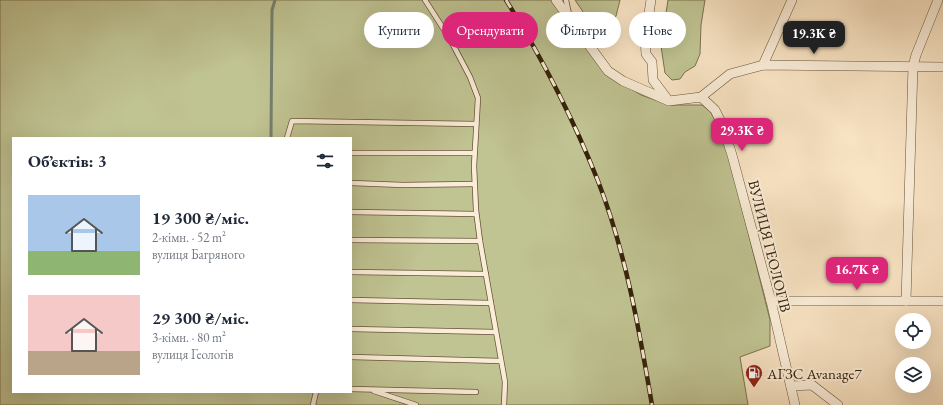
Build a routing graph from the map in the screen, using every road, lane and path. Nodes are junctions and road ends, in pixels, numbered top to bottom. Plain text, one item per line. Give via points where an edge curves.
1 (425, 0) edge
2 (556, 0) edge
3 (566, 0) edge
4 (651, 0) edge
5 (792, 0) edge
6 (938, 0) edge
7 (565, 12) edge
8 (569, 12) edge
9 (591, 48) edge
10 (763, 65) junction
11 (913, 66) junction
12 (943, 67) edge
13 (702, 98) junction
14 (669, 101) junction
15 (476, 124) junction
16 (287, 137) edge
17 (352, 153) edge
18 (474, 153) junction
19 (352, 183) edge
20 (474, 184) junction
21 (352, 212) edge
22 (476, 214) junction
23 (352, 240) edge
24 (480, 241) junction
25 (352, 272) edge
26 (486, 274) junction
27 (352, 300) edge
28 (771, 301) junction
29 (906, 301) junction
30 (943, 302) edge
31 (490, 304) junction
32 (352, 329) edge
33 (495, 332) junction
34 (352, 357) edge
35 (501, 361) junction
36 (791, 386) junction
37 (352, 389) edge
38 (368, 389) junction
39 (476, 392) dead end
40 (316, 393) edge
41 (313, 405) edge
42 (416, 405) edge
43 (504, 405) edge
44 (795, 405) edge
45 (838, 405) edge

1 - 15 lane via 470,77 478,98
2 - 7 street
3 - 8 lane
4 - 14 street via 645,39 646,54 652,62 654,80
5 - 10 street
6 - 11 street
9 - 14 street via 608,71
10 - 11 street
10 - 13 street via 730,74
11 - 12 street
11 - 29 street
13 - 14 street
13 - 28 street, ВУЛИЦЯ ГЕОЛОГІВ via 714,110 722,124
15 - 16 lane via 292,121
15 - 18 lane
17 - 18 lane
18 - 20 lane
19 - 20 lane
20 - 22 lane
21 - 22 lane
22 - 24 lane
23 - 24 lane
24 - 26 lane
25 - 26 lane
26 - 31 lane
27 - 31 lane
28 - 29 street
28 - 36 street, ВУЛИЦЯ ГЕОЛОГІВ
29 - 30 street
31 - 33 lane
32 - 33 lane
33 - 35 lane
34 - 35 lane
35 - 43 lane via 505,382
36 - 44 street, ВУЛИЦЯ ГЕОЛОГІВ
36 - 45 street via 812,385
37 - 38 lane
38 - 39 lane
38 - 42 lane
40 - 41 lane

